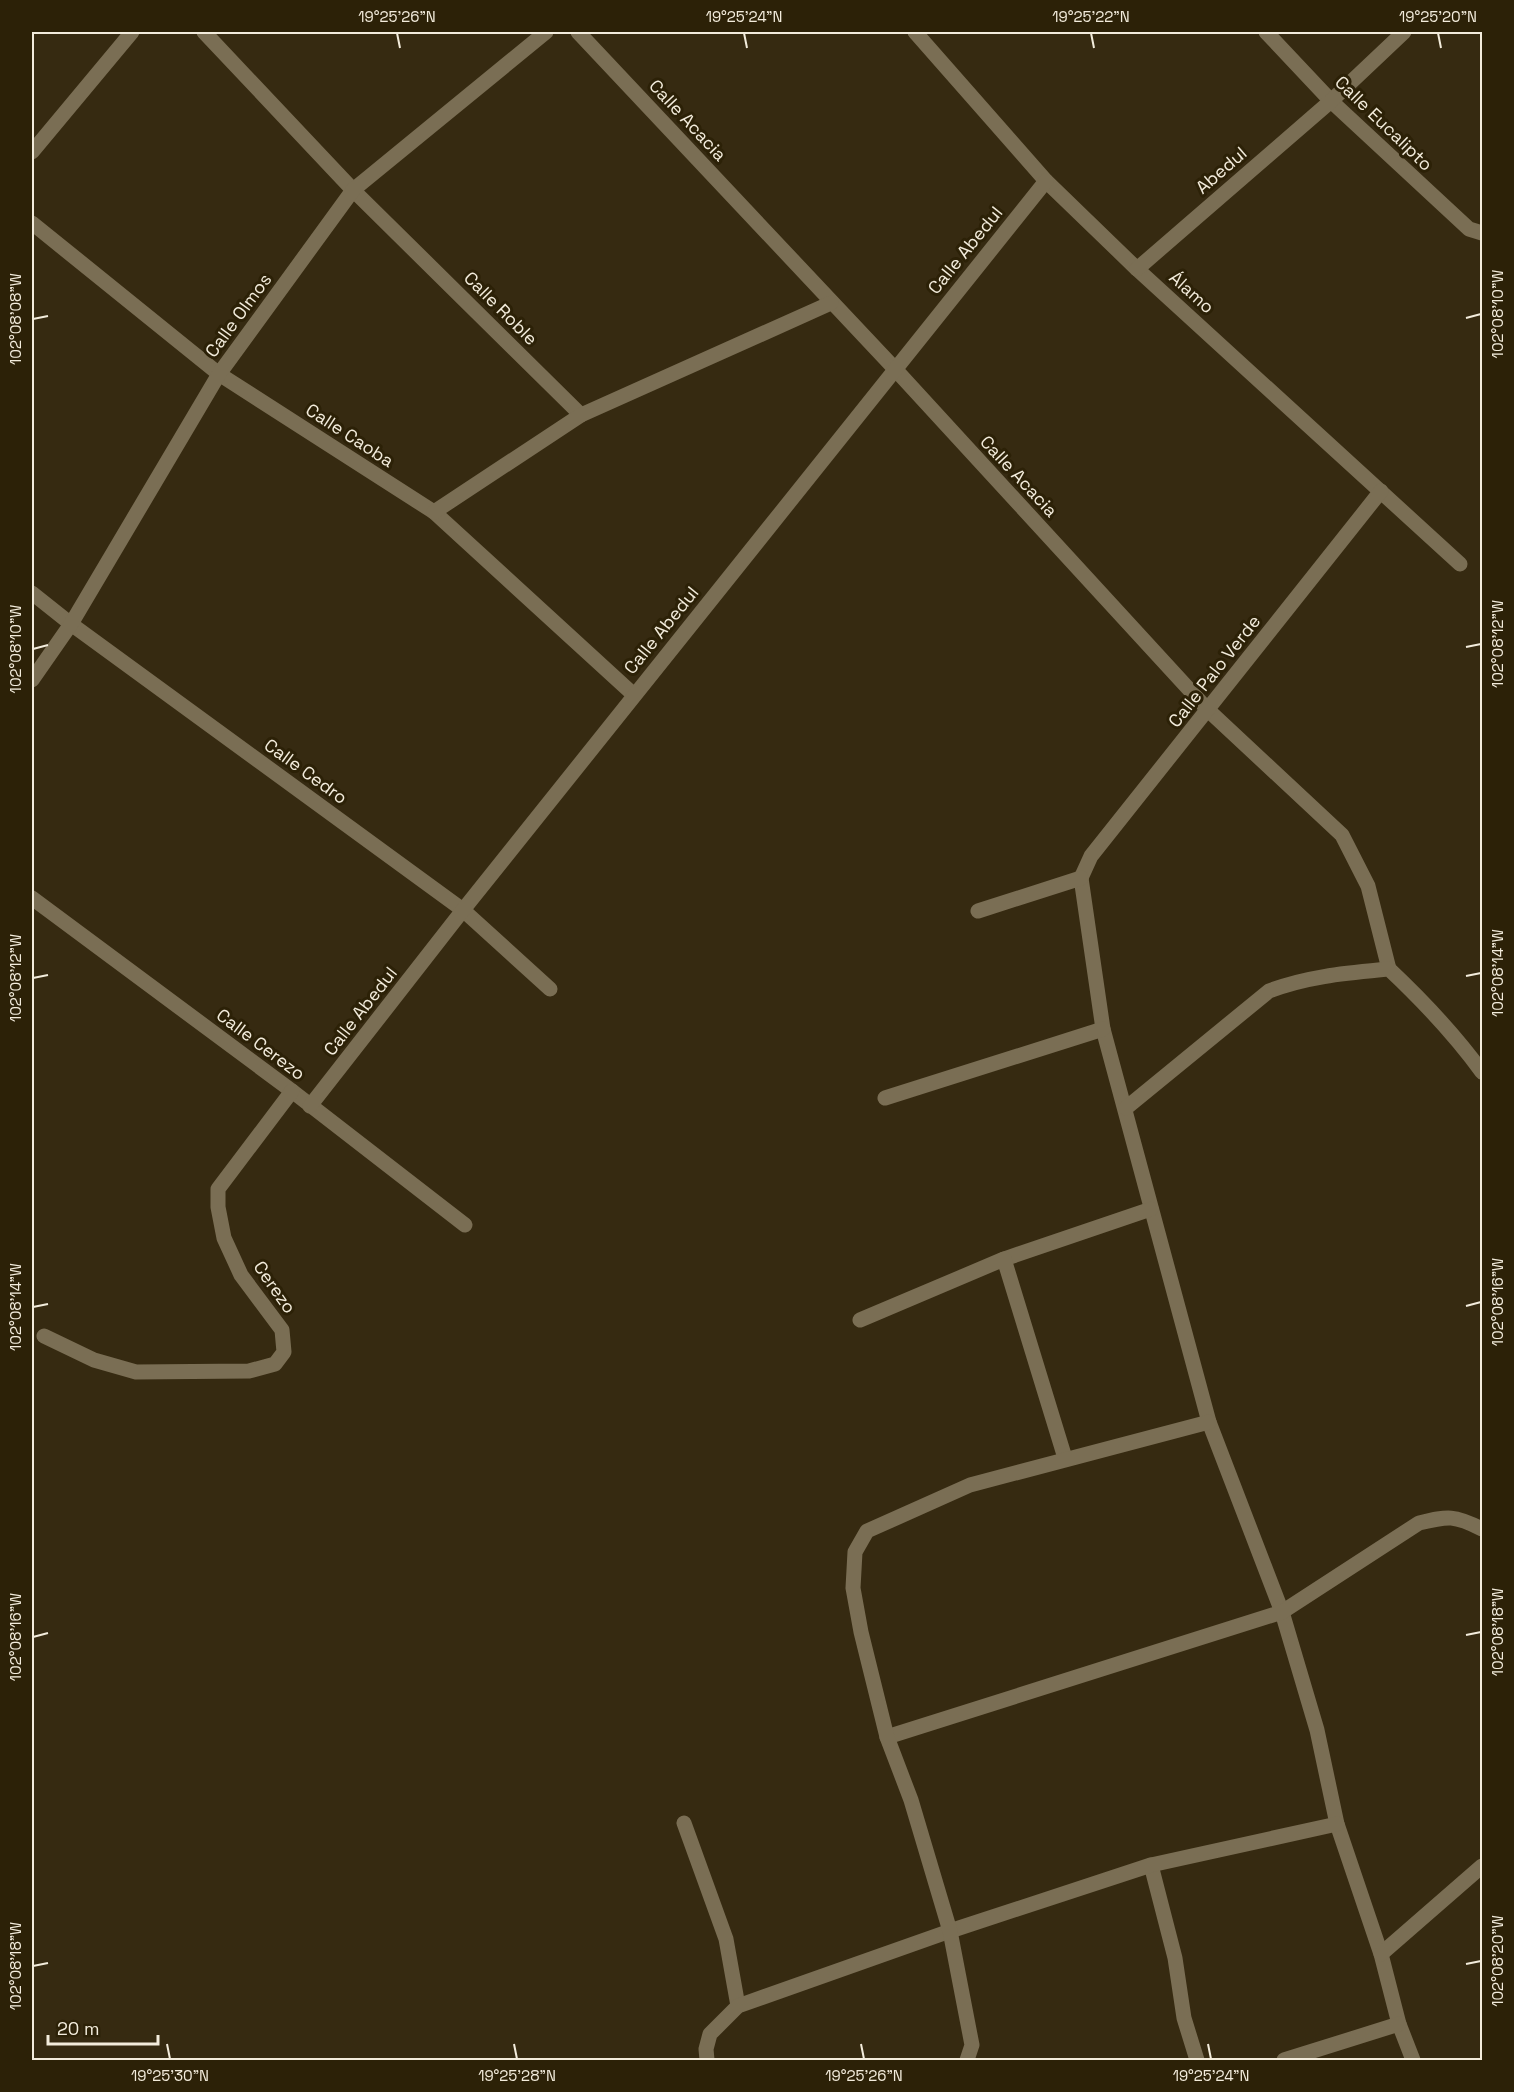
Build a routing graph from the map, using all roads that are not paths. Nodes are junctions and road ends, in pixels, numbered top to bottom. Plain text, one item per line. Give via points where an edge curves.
1 (132, 32) edge
2 (204, 32) edge
3 (546, 32) edge
4 (578, 32) edge
5 (915, 32) edge
6 (1266, 32) edge
7 (1404, 32) edge
8 (1331, 100) junction
9 (32, 152) edge
10 (1046, 180) junction
11 (353, 190) junction
12 (32, 223) edge
13 (1482, 233) edge
14 (1137, 269) junction
15 (831, 303) junction
16 (895, 369) junction
17 (219, 374) junction
18 (581, 415) junction
19 (1381, 491) junction
20 (434, 512) junction
21 (1460, 564) dead end
22 (32, 593) edge
23 (71, 624) junction
24 (32, 680) edge
25 (634, 695) junction
26 (1208, 710) junction
27 (1082, 878) junction
28 (32, 898) edge
29 (463, 910) junction
30 (978, 911) dead end
31 (1389, 969) junction
32 (550, 989) dead end
33 (1103, 1029) junction
34 (1482, 1072) edge
35 (292, 1091) junction
36 (885, 1098) dead end
37 (310, 1106) junction
38 (1126, 1108) junction
39 (1151, 1209) junction
40 (465, 1225) dead end
41 (1004, 1258) junction
42 (860, 1320) dead end
43 (44, 1336) dead end
44 (1209, 1422) junction
45 (1065, 1458) junction
46 (1482, 1529) edge
47 (1282, 1612) junction
48 (887, 1737) junction
49 (684, 1823) dead end
50 (1337, 1824) junction
51 (1151, 1865) junction
52 (1482, 1866) edge
53 (950, 1931) junction
54 (1381, 1954) junction
55 (738, 2006) junction
56 (1399, 2024) junction
57 (972, 2045) junction
58 (706, 2061) edge
59 (967, 2061) edge
60 (978, 2061) edge
61 (1197, 2061) edge
62 (1284, 2061) edge
63 (1413, 2061) edge

1 - 9 street
2 - 11 street, Calle Roble
3 - 11 street, Calle Olmos
4 - 15 street, Calle Acacia
5 - 10 street, Álamo
6 - 8 street, Calle Eucalipto
7 - 8 street
8 - 13 street, Calle Eucalipto via 1468,229
8 - 14 street, Abedul
10 - 14 street, Álamo
10 - 16 street, Calle Abedul
11 - 17 street, Calle Olmos
11 - 18 street, Calle Roble
12 - 17 street, Calle Caoba
14 - 19 street, Álamo
15 - 16 street, Calle Acacia
15 - 18 street
16 - 25 street, Calle Abedul
16 - 26 street, Calle Acacia
17 - 20 street, Calle Caoba
17 - 23 street, Calle Olmos
18 - 20 street
19 - 21 street, Álamo
19 - 26 street, Calle Palo Verde
20 - 25 street, Calle Caoba
22 - 23 street, Calle Cedro
23 - 24 street, Calle Olmos
23 - 29 street, Calle Cedro
25 - 29 street, Calle Abedul
26 - 27 street, Calle Palo Verde via 1091,856
26 - 31 street, Calle Acacia via 1342,835 1368,886
27 - 30 street
27 - 33 street
28 - 35 street, Calle Cerezo
29 - 32 street, Calle Cedro
29 - 37 street, Calle Abedul
31 - 34 street via 1420,998
31 - 38 street via 1329,975 1269,991
33 - 36 street
33 - 38 street
35 - 37 street, Calle Cerezo
35 - 43 street, Cerezo via 218,1189 224,1238 241,1275 282,1330 284,1352 275,1364 249,1371 136,1372 94,1360
37 - 40 street, Calle Cerezo
38 - 39 street
39 - 41 street
39 - 44 street
41 - 42 street
41 - 45 street
44 - 45 street
44 - 47 street
45 - 48 street via 970,1485 867,1531 855,1552 853,1588
46 - 47 street via 1460,1518 1419,1523
47 - 48 street
47 - 50 street via 1317,1730
48 - 53 street via 911,1800
49 - 55 street via 726,1939
50 - 51 street
50 - 54 street
51 - 53 street
51 - 61 street
52 - 54 street
53 - 55 street
53 - 57 street
54 - 56 street
55 - 58 street via 710,2034
56 - 62 street
56 - 63 street
57 - 59 street
57 - 60 street

